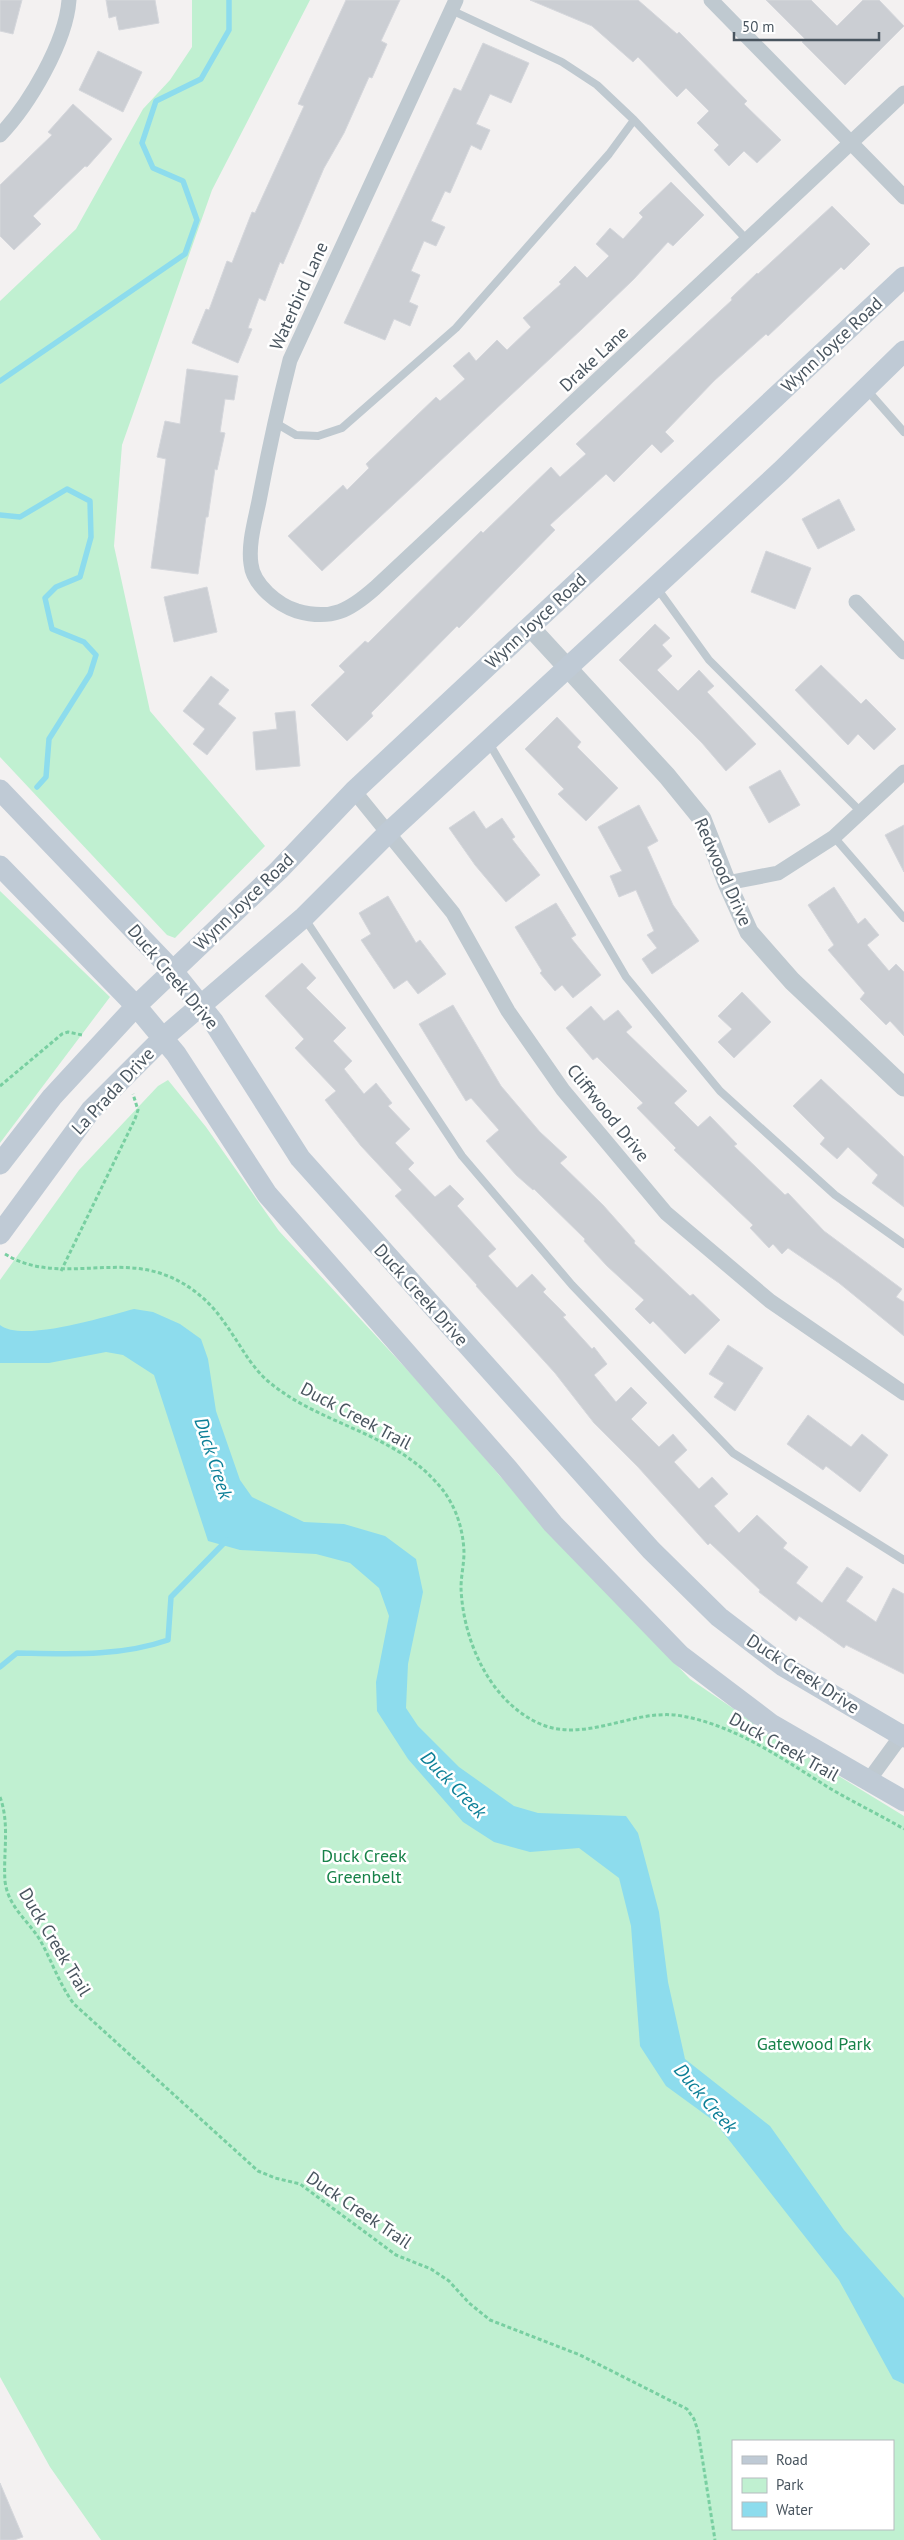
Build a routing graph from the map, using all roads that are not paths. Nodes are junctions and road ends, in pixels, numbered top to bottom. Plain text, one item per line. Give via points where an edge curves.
1 (69, 0) edge
2 (711, 0) edge
3 (454, 5) edge
4 (904, 93) edge
5 (634, 120) junction
6 (0, 135) edge
7 (852, 144) junction
8 (904, 197) edge
9 (748, 241) junction
10 (904, 277) edge
11 (904, 351) edge
12 (865, 388) junction
13 (274, 422) junction
14 (904, 432) edge
15 (655, 586) junction
16 (856, 602) dead end
17 (293, 609) joint
18 (530, 628) junction
19 (904, 652) edge
20 (566, 668) junction
21 (488, 741) junction
22 (904, 772) edge
23 (0, 790) edge
24 (354, 791) junction
25 (861, 812) junction
26 (389, 832) junction
27 (834, 838) junction
28 (0, 866) edge
29 (727, 883) junction
30 (304, 917) junction
31 (904, 918) edge
32 (172, 970) junction
33 (200, 1005) junction
34 (136, 1006) junction
35 (163, 1038) junction
36 (904, 1087) edge
37 (0, 1164) edge
38 (0, 1234) edge
39 (904, 1244) edge
40 (904, 1393) edge
41 (904, 1560) edge
42 (903, 1735) edge
43 (869, 1780) junction
44 (904, 1801) edge

1 - 6 street via 68,17 48,65
2 - 7 street
3 - 5 lane via 562,62 597,85
3 - 13 street, Waterbird Lane via 290,360
4 - 7 street, Drake Lane
5 - 9 lane
5 - 13 lane via 609,154 456,328 342,428 318,436 296,435
7 - 8 street
7 - 9 street, Drake Lane
9 - 17 street, Drake Lane via 355,606 333,614 313,616
10 - 18 main road, Wynn Joyce Road
11 - 12 main road
12 - 14 lane
12 - 15 main road via 781,471
13 - 17 street, Waterbird Lane via 251,545 251,566 271,596
15 - 20 main road
15 - 25 lane via 709,660
16 - 19 street
18 - 20 street, Redwood Drive
18 - 24 main road, Wynn Joyce Road
20 - 21 main road
20 - 29 street, Redwood Drive via 667,776 702,819
21 - 26 main road
21 - 39 lane via 626,977 720,1091 835,1195
22 - 25 street
23 - 32 main road, Duck Creek Drive
24 - 26 street, Cliffwood Drive
24 - 32 main road, Wynn Joyce Road via 279,870
25 - 27 street
26 - 30 main road
26 - 40 street, Cliffwood Drive via 453,913 508,1011 563,1090 666,1213 770,1301
27 - 29 street via 778,873
27 - 31 lane
28 - 34 main road
29 - 36 street, Redwood Drive via 749,932 792,981
30 - 33 main road
30 - 41 lane via 462,1156 572,1285 733,1453
32 - 33 main road, Duck Creek Drive
32 - 34 main road
33 - 35 main road, La Prada Drive
33 - 42 main road, Duck Creek Drive via 305,1164 650,1550 719,1617 776,1660
34 - 35 main road
34 - 37 main road via 52,1097
35 - 38 main road, La Prada Drive via 91,1110
35 - 43 main road via 267,1194 553,1524 680,1656 771,1724
42 - 43 street
43 - 44 main road

